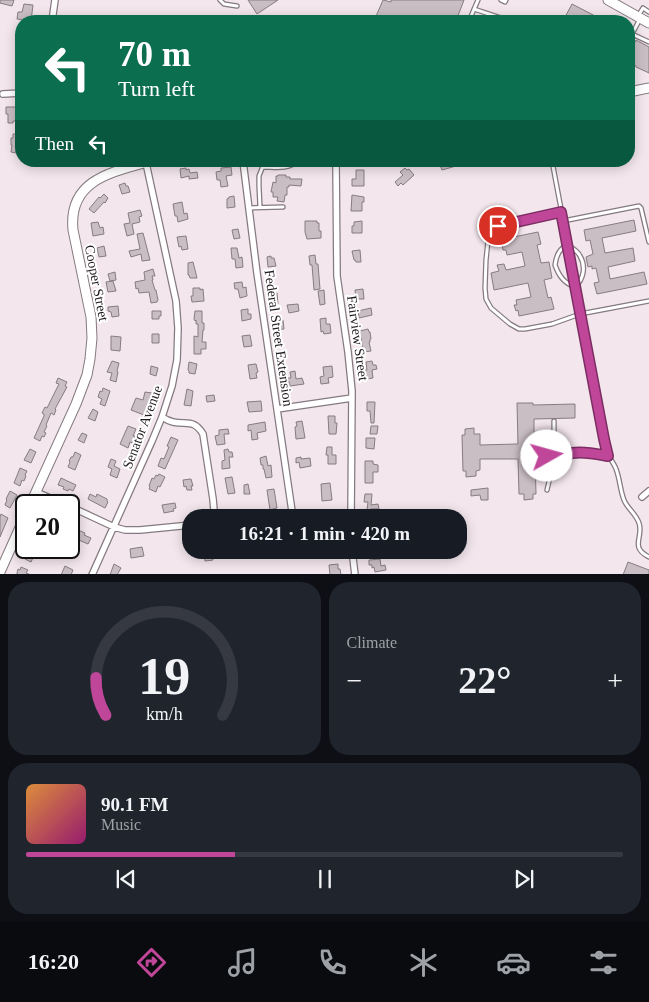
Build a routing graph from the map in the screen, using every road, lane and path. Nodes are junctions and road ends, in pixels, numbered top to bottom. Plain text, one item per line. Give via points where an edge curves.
1 (55, 0) edge
2 (220, 0) edge
3 (478, 0) edge
4 (501, 0) edge
5 (506, 0) edge
6 (608, 0) edge
7 (237, 6) dead end
8 (474, 9) junction
9 (649, 12) edge
10 (53, 15) edge
11 (472, 15) edge
12 (492, 15) edge
13 (639, 17) junction
14 (649, 23) edge
15 (635, 27) edge
16 (635, 35) edge
17 (649, 42) edge
18 (649, 88) edge
19 (635, 91) edge
20 (15, 93) edge
21 (3, 94) dead end
22 (132, 167) edge
23 (149, 167) edge
24 (244, 167) edge
25 (263, 167) joint
26 (290, 167) edge
27 (336, 167) edge
28 (553, 167) edge
29 (260, 207) junction
30 (283, 207) dead end
31 (249, 208) junction
32 (561, 212) junction
33 (563, 221) junction
34 (649, 242) edge
35 (567, 245) junction
36 (575, 287) junction
37 (649, 301) edge
38 (580, 314) junction
39 (352, 398) junction
40 (276, 409) junction
41 (162, 417) junction
42 (554, 421) dead end
43 (554, 442) junction
44 (568, 454) junction
45 (608, 456) junction
46 (554, 460) junction
47 (547, 490) dead end
48 (649, 491) edge
49 (36, 492) joint
50 (40, 494) edge
51 (642, 497) dead end
52 (213, 509) edge
53 (292, 509) edge
54 (351, 509) edge
55 (80, 512) edge
56 (182, 526) edge
57 (114, 527) junction
58 (15, 539) edge
59 (649, 557) edge
60 (353, 559) edge
61 (0, 572) edge
62 (92, 574) edge
63 (354, 574) edge

1 - 10 street
2 - 7 lane
3 - 8 lane
4 - 5 lane
6 - 13 street
8 - 11 lane
8 - 12 lane
9 - 13 lane via 642,8
13 - 14 street
13 - 15 lane
16 - 17 lane
18 - 19 street
20 - 21 street
22 - 49 street, Cooper Street via 92,182 74,208 73,230 92,324 90,359 81,392
23 - 41 street, Senator Avenue via 178,320 176,369
24 - 31 street, Federal Street Extension
25 - 26 lane
25 - 29 lane via 259,176
27 - 39 street, Fairview Street via 337,276
28 - 32 lane
29 - 30 lane
29 - 31 lane
31 - 40 street, Federal Street Extension
32 - 33 lane
32 - 38 lane via 498,226 491,231 486,260 486,299 500,317 525,329
33 - 34 lane via 639,206
33 - 35 lane
35 - 36 lane
35 - 36 lane via 575,249 584,265 580,283
35 - 36 lane via 560,251 555,265 561,278
36 - 38 lane
37 - 38 lane
38 - 45 lane
39 - 40 street
39 - 54 street, Fairview Street
40 - 53 street, Federal Street Extension
41 - 52 street via 173,422 192,423 203,434
41 - 57 street, Senator Avenue
42 - 43 lane
43 - 44 lane
43 - 46 lane via 547,446 546,452 548,458
44 - 45 lane
44 - 46 lane
45 - 59 lane via 616,468 624,501 639,521 638,547
46 - 47 lane
48 - 51 street
49 - 50 street
55 - 57 street
56 - 57 street via 130,530
57 - 62 street, Senator Avenue
58 - 61 street
60 - 63 street

